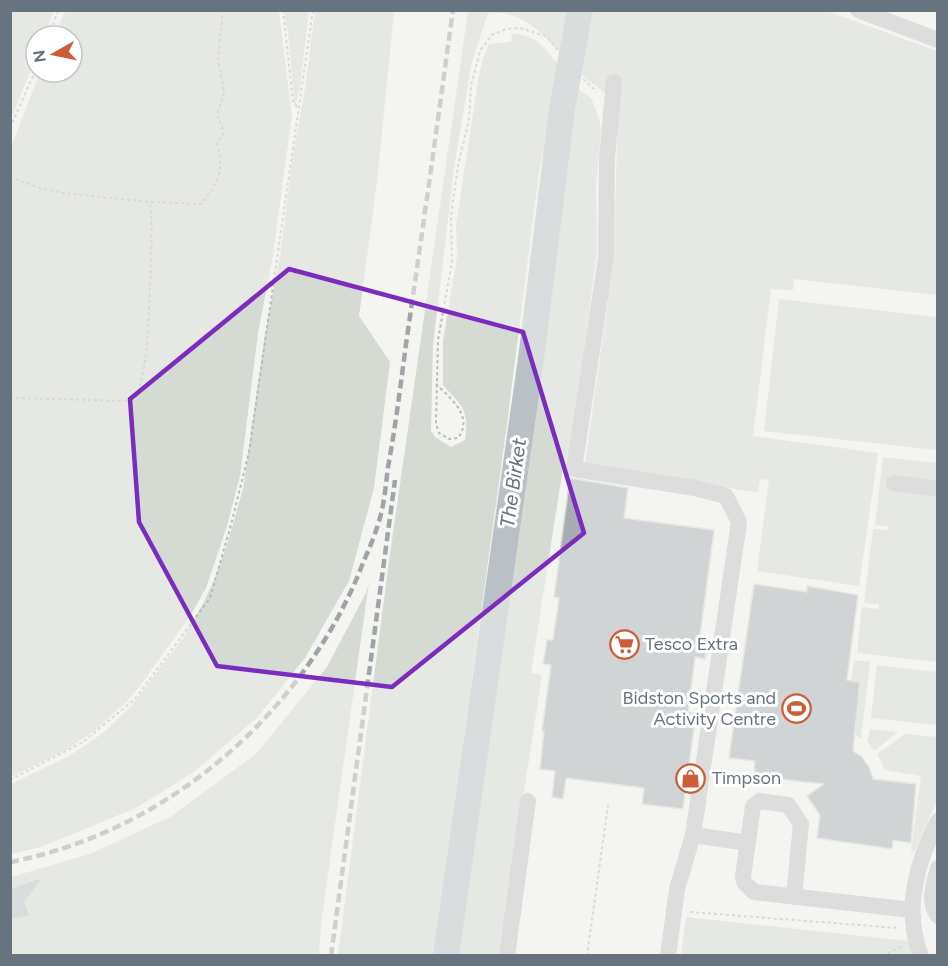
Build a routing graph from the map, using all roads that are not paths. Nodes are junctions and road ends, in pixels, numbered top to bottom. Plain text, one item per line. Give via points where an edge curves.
1 (858, 10) edge
2 (938, 40) edge
3 (614, 82) dead end
4 (894, 483) dead end
5 (938, 489) edge
6 (528, 801) dead end
7 (938, 821) edge
8 (693, 835) junction
9 (748, 843) junction
10 (938, 868) edge
11 (794, 897) junction
12 (912, 910) junction
13 (936, 915) edge
14 (912, 944) edge
15 (507, 956) edge
16 (668, 956) edge

1 - 2 street
3 - 8 street via 607,158 606,258 574,469 726,496 739,522
4 - 5 street
6 - 15 street
7 - 12 street via 918,869
8 - 9 street
8 - 16 street via 677,889
9 - 11 street via 743,876 748,888
9 - 11 street via 756,802 788,805 801,828
10 - 13 street via 932,897
11 - 12 street
12 - 14 street

